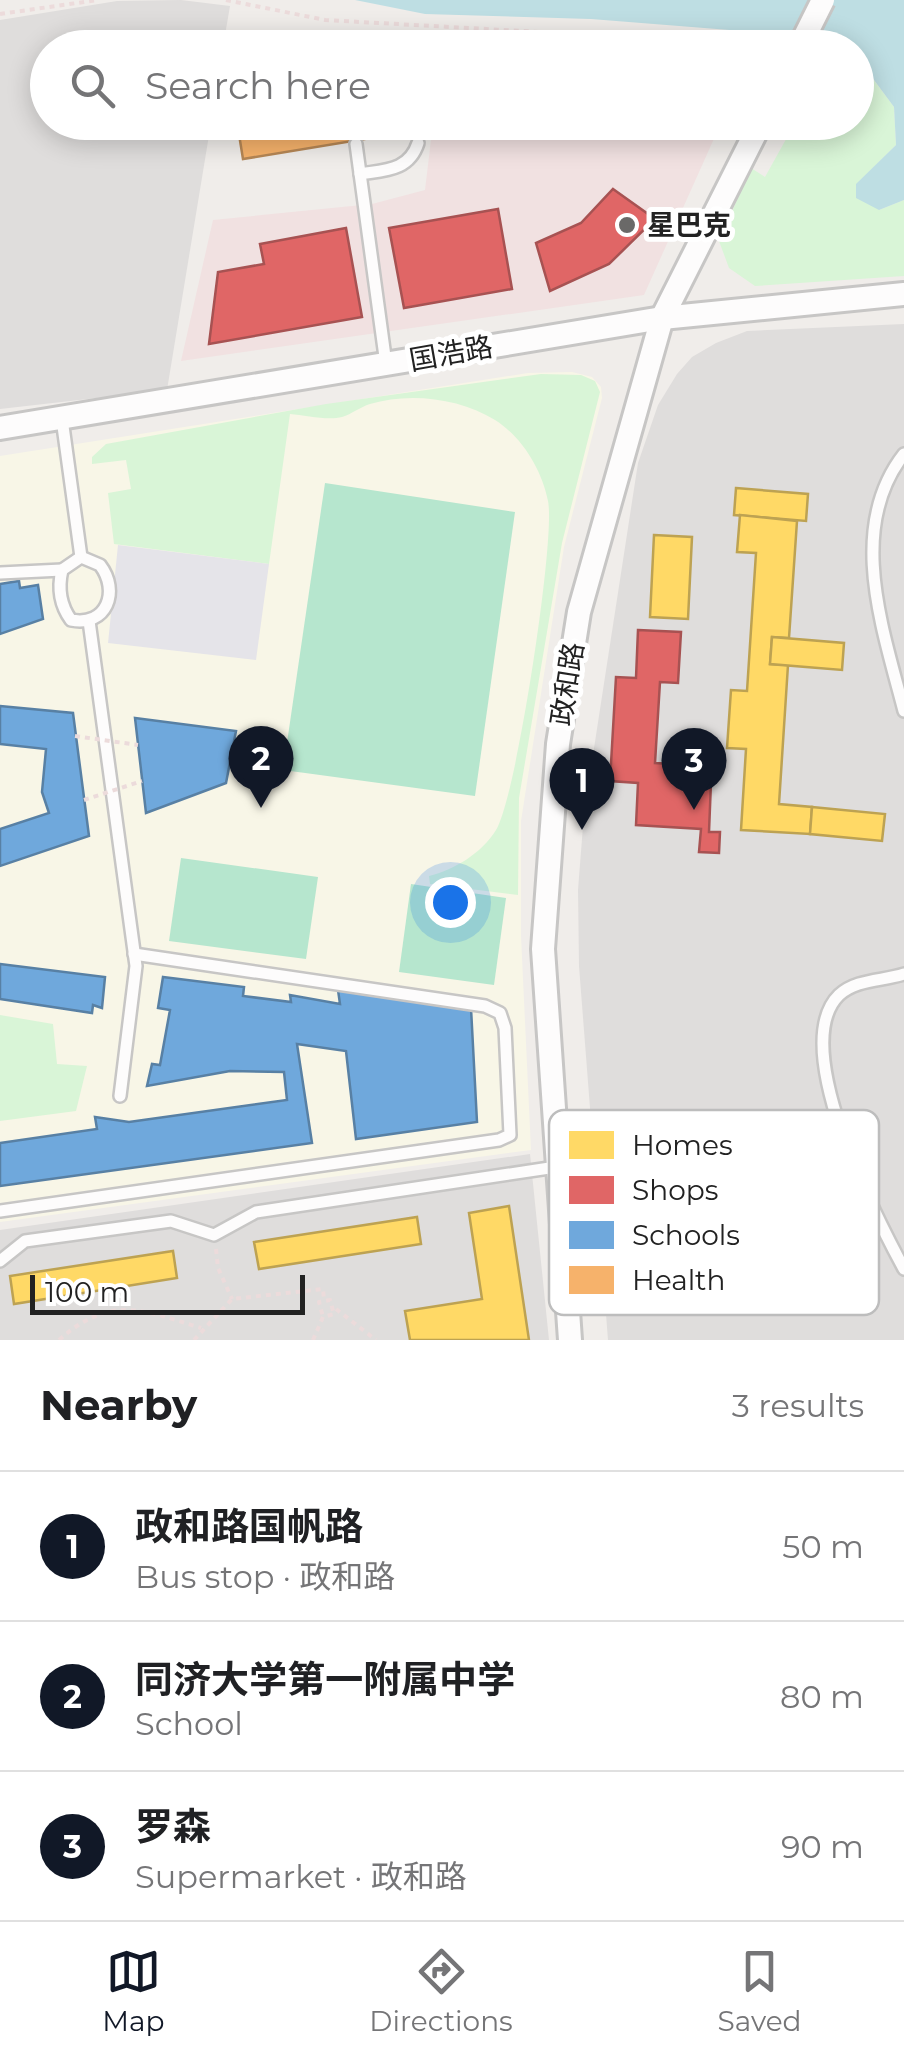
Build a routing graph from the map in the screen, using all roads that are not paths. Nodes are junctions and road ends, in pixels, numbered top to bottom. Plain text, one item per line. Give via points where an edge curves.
1 (823, 0) edge
2 (805, 30) edge
3 (752, 140) edge
4 (418, 143) dead end
5 (356, 144) dead end
6 (360, 174) junction
7 (904, 294) edge
8 (662, 318) junction
9 (386, 364) junction
10 (62, 419) junction
11 (0, 428) edge
12 (904, 454) edge
13 (80, 557) junction
14 (62, 570) junction
15 (0, 573) edge
16 (89, 621) junction
17 (904, 711) edge
18 (134, 954) junction
19 (904, 974) edge
20 (120, 1096) dead end
21 (553, 1110) edge
22 (838, 1110) edge
23 (549, 1169) edge
24 (0, 1210) edge
25 (879, 1223) edge
26 (0, 1261) edge
27 (904, 1269) edge
28 (568, 1315) edge
29 (570, 1340) edge

1 - 2 street, bridge
3 - 8 street, 政和路
4 - 6 lane via 398,168
5 - 6 lane
6 - 9 lane
7 - 8 street, 国浩路
8 - 9 street, 国浩路
8 - 21 street, 政和路 via 579,612 558,744 543,949
9 - 10 street, 国浩路
10 - 11 street, 国浩路
10 - 13 lane
12 - 17 lane via 881,488 874,581
13 - 14 lane
13 - 16 lane via 94,559 110,582 104,612
14 - 15 lane
14 - 16 lane via 65,612 71,620
16 - 18 lane
18 - 20 lane
18 - 24 lane via 485,1006 500,1014 506,1028 510,1134
19 - 22 lane via 850,987 828,1013 821,1044
23 - 26 lane via 256,1212 214,1235 171,1221 25,1241
25 - 27 lane
28 - 29 street, 政和路

